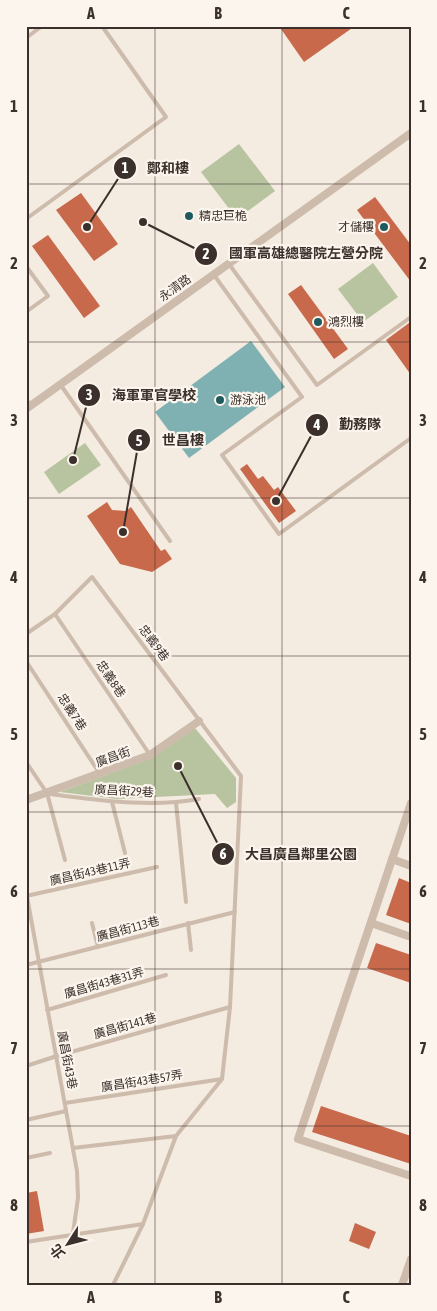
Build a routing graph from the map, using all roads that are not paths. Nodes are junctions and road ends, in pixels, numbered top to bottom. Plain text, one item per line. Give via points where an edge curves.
1 (42, 26) edge
2 (102, 26) edge
3 (26, 38) edge
4 (411, 133) edge
5 (26, 219) edge
6 (229, 264) junction
7 (26, 266) edge
8 (214, 274) junction
9 (26, 312) edge
10 (411, 317) edge
11 (60, 384) junction
12 (28, 404) edge
13 (411, 438) edge
14 (170, 541) dead end
15 (55, 614) junction
16 (26, 634) edge
17 (26, 661) edge
18 (199, 721) junction
19 (150, 756) junction
20 (26, 762) edge
21 (100, 774) junction
22 (47, 793) junction
23 (199, 799) dead end
24 (26, 800) edge
25 (112, 802) junction
26 (176, 803) junction
27 (411, 803) edge
28 (124, 852) dead end
29 (65, 860) dead end
30 (392, 860) junction
31 (411, 866) edge
32 (157, 867) dead end
33 (27, 895) edge
34 (186, 902) dead end
35 (234, 912) junction
36 (92, 923) dead end
37 (188, 923) junction
38 (371, 923) junction
39 (411, 937) edge
40 (98, 947) junction
41 (191, 950) dead end
42 (38, 962) junction
43 (26, 965) edge
44 (166, 975) dead end
45 (230, 1007) junction
46 (47, 1010) junction
47 (57, 1056) junction
48 (26, 1066) edge
49 (222, 1078) junction
50 (65, 1103) junction
51 (66, 1110) junction
52 (26, 1120) edge
53 (176, 1136) junction
54 (74, 1148) junction
55 (50, 1153) dead end
56 (26, 1158) edge
57 (411, 1176) edge
58 (143, 1224) junction
59 (73, 1233) junction
60 (26, 1242) edge
61 (411, 1259) edge
62 (113, 1285) edge
63 (402, 1285) edge

1 - 3 lane
2 - 5 lane via 166,117
4 - 6 street, 永清路
6 - 8 street, 永清路
6 - 10 lane via 317,385
7 - 9 lane via 48,296
8 - 11 street, 永清路
8 - 13 lane via 302,397 222,455 279,534
11 - 12 street, 永清路
11 - 14 lane
15 - 16 lane
15 - 18 lane, 忠義9巷 via 92,577
15 - 19 lane, 忠義8巷
17 - 21 lane, 忠義7巷
18 - 19 street, 廣昌街
18 - 35 lane, 忠義9巷 via 241,776
19 - 21 street, 廣昌街
20 - 22 lane
21 - 22 street, 廣昌街
22 - 24 street, 廣昌街
22 - 25 lane, 廣昌街29巷
22 - 29 lane
23 - 26 lane, 廣昌街29巷
25 - 26 lane, 廣昌街29巷
25 - 28 lane
26 - 34 lane
27 - 30 street
30 - 31 street
30 - 38 street
32 - 33 lane, 廣昌街43巷11弄
33 - 42 lane, 廣昌街43巷
35 - 37 lane, 廣昌街113巷
35 - 45 lane, 忠義9巷
36 - 40 lane
37 - 40 lane, 廣昌街113巷
37 - 41 lane
38 - 39 street
38 - 57 street via 298,1138
40 - 42 lane, 廣昌街113巷
42 - 43 lane, 廣昌街113巷
42 - 46 lane, 廣昌街43巷
44 - 46 lane, 廣昌街43巷31弄
45 - 47 lane, 廣昌街141巷
45 - 49 lane, 忠義9巷
46 - 47 lane, 廣昌街43巷
47 - 48 lane, 廣昌街141巷
47 - 50 lane, 廣昌街43巷
49 - 50 lane, 廣昌街43巷57弄
49 - 53 lane
50 - 51 lane, 廣昌街43巷
51 - 52 lane
51 - 54 lane, 廣昌街43巷
53 - 54 lane
53 - 58 lane
54 - 59 lane, 廣昌街43巷 via 78,1198
55 - 56 lane
58 - 59 lane
58 - 62 lane
59 - 60 lane
61 - 63 street

